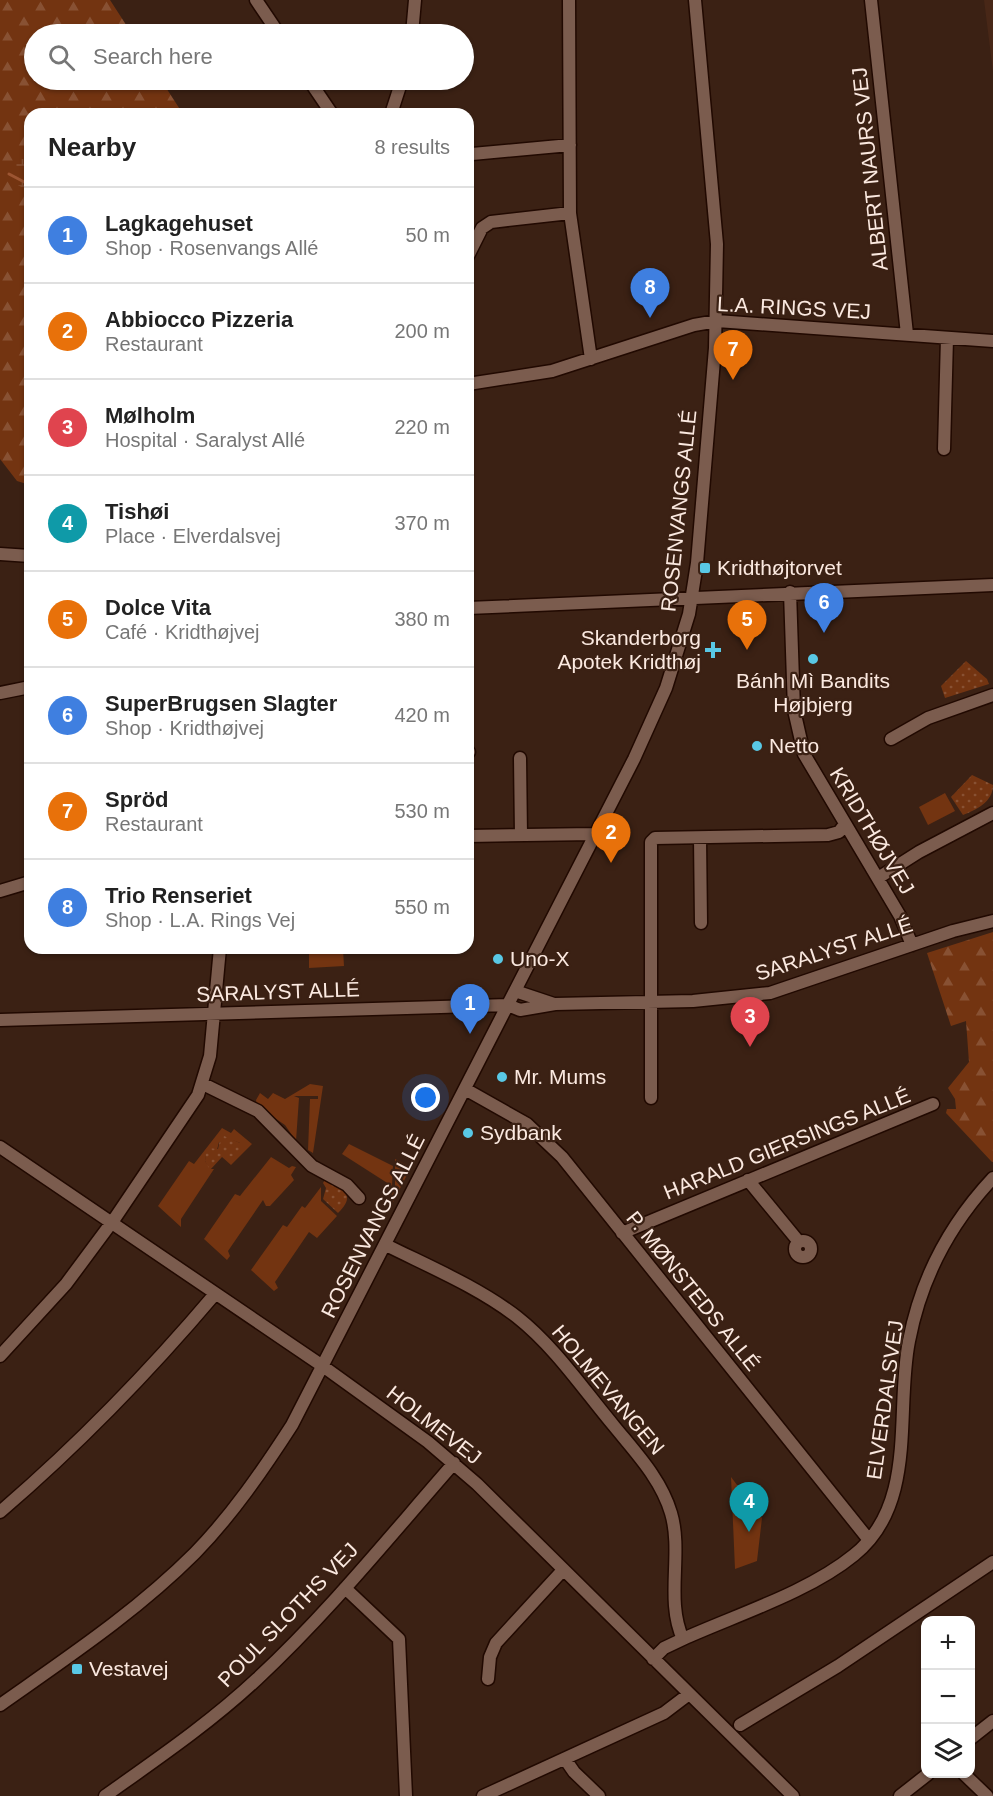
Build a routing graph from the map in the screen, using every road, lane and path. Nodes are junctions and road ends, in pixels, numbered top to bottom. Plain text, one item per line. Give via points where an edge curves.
1 (256, 0) edge
2 (415, 0) edge
3 (569, 0) edge
4 (695, 0) edge
5 (872, 0) edge
6 (272, 24) edge
7 (413, 24) edge
8 (316, 90) edge
9 (399, 90) edge
10 (328, 108) edge
11 (393, 108) edge
12 (570, 145) junction
13 (474, 154) edge
14 (570, 213) junction
15 (474, 244) edge
16 (717, 321) junction
17 (907, 334) junction
18 (947, 338) junction
19 (993, 342) edge
20 (591, 359) junction
21 (474, 383) edge
22 (944, 449) dead end
23 (0, 554) edge
24 (24, 556) edge
25 (993, 585) edge
26 (790, 592) junction
27 (693, 597) junction
28 (474, 608) edge
29 (24, 688) edge
30 (0, 693) edge
31 (993, 695) edge
32 (891, 739) dead end
33 (520, 758) dead end
34 (993, 813) edge
35 (845, 824) junction
36 (594, 834) junction
37 (474, 836) edge
38 (521, 836) junction
39 (700, 838) junction
40 (878, 878) junction
41 (24, 884) edge
42 (0, 891) edge
43 (993, 921) edge
44 (700, 923) dead end
45 (912, 945) junction
46 (219, 954) edge
47 (515, 991) junction
48 (649, 1001) junction
49 (555, 1004) junction
50 (508, 1005) junction
51 (214, 1013) junction
52 (0, 1020) edge
53 (203, 1084) junction
54 (465, 1089) junction
55 (651, 1098) dead end
56 (933, 1104) dead end
57 (0, 1147) edge
58 (993, 1178) edge
59 (748, 1180) junction
60 (359, 1198) dead end
61 (111, 1223) junction
62 (622, 1233) junction
63 (799, 1242) dead end
64 (386, 1245) junction
65 (215, 1294) junction
66 (0, 1356) edge
67 (324, 1367) junction
68 (454, 1463) junction
69 (0, 1512) edge
70 (869, 1540) junction
71 (993, 1562) edge
72 (562, 1570) junction
73 (345, 1588) junction
74 (683, 1639) junction
75 (653, 1659) junction
76 (488, 1679) dead end
77 (0, 1689) edge
78 (689, 1694) junction
79 (2, 1704) edge
80 (993, 1721) edge
81 (740, 1725) dead end
82 (975, 1735) edge
83 (565, 1759) junction
84 (922, 1778) edge
85 (969, 1778) edge
86 (105, 1796) edge
87 (406, 1796) edge
88 (483, 1796) edge
89 (599, 1796) edge
90 (793, 1796) edge
91 (900, 1796) edge
92 (987, 1796) edge

1 - 6 street
2 - 7 street
3 - 12 street
4 - 16 street, ROSENVANGS ALLÉ via 713,193
5 - 17 street, ALBERT NAURS VEJ
8 - 10 street
9 - 11 street
12 - 13 street
12 - 14 street
14 - 15 street via 491,222 482,228
14 - 20 street
16 - 17 street, L.A. RINGS VEJ
16 - 20 street, L.A. RINGS VEJ
16 - 27 street, ROSENVANGS ALLÉ
17 - 18 street, L.A. RINGS VEJ
18 - 19 street, L.A. RINGS VEJ
18 - 22 street
20 - 21 street, L.A. RINGS VEJ via 526,377
23 - 24 street
25 - 26 street
26 - 27 street
26 - 35 street, KRIDTHØJVEJ via 800,741
27 - 28 street
27 - 36 street, ROSENVANGS ALLÉ via 666,688
29 - 30 street
31 - 32 street via 928,718
33 - 38 street
34 - 40 street
35 - 39 street via 839,832 828,835
35 - 40 street, KRIDTHØJVEJ
36 - 38 street
36 - 47 street, ROSENVANGS ALLÉ
37 - 38 street
39 - 44 street
39 - 48 street via 655,838 649,846
40 - 45 street, KRIDTHØJVEJ
41 - 42 street
43 - 45 street, SARALYST ALLÉ
45 - 48 street, SARALYST ALLÉ via 771,993 729,999
46 - 51 street
47 - 49 street, SARALYST ALLÉ
47 - 50 street, ROSENVANGS ALLÉ
48 - 49 street, SARALYST ALLÉ
48 - 55 street
49 - 50 street, SARALYST ALLÉ via 520,1010
50 - 51 street, SARALYST ALLÉ
50 - 54 street, ROSENVANGS ALLÉ
51 - 52 street, SARALYST ALLÉ
51 - 53 street
53 - 60 street via 258,1111 312,1166 347,1185
53 - 61 street
54 - 62 street, P. MØNSTEDS ALLÉ via 527,1124 562,1157
54 - 64 street, ROSENVANGS ALLÉ
56 - 59 street, HARALD GIERSINGS ALLÉ
57 - 61 street, HOLMEVEJ
58 - 70 street, ELVERDALSVEJ via 943,1243 920,1295 909,1341 898,1469 886,1512
59 - 62 street, HARALD GIERSINGS ALLÉ
59 - 63 street
61 - 65 street, HOLMEVEJ
61 - 66 street via 66,1284
62 - 70 street, P. MØNSTEDS ALLÉ
64 - 67 street, ROSENVANGS ALLÉ
64 - 74 street, HOLMEVANGEN via 479,1293 518,1318 548,1346 650,1470 667,1499 676,1536 676,1611
65 - 67 street, HOLMEVEJ
65 - 69 street via 108,1412
67 - 68 street, HOLMEVEJ
67 - 79 street, ROSENVANGS ALLÉ via 258,1476 196,1551 122,1619
68 - 72 street, HOLMEVEJ
68 - 73 street, POUL SLOTHS VEJ
70 - 74 street, ELVERDALSVEJ via 855,1555 821,1576
71 - 81 street via 838,1666
72 - 75 street, HOLMEVEJ
72 - 76 street via 496,1643
73 - 86 street, POUL SLOTHS VEJ via 229,1704
73 - 87 street via 399,1639
74 - 75 street, ELVERDALSVEJ via 664,1648
75 - 78 street, HOLMEVEJ
77 - 79 street
78 - 83 street via 664,1713
78 - 90 street, HOLMEVEJ
80 - 82 street
83 - 88 street
83 - 89 street
84 - 91 street
85 - 92 street

